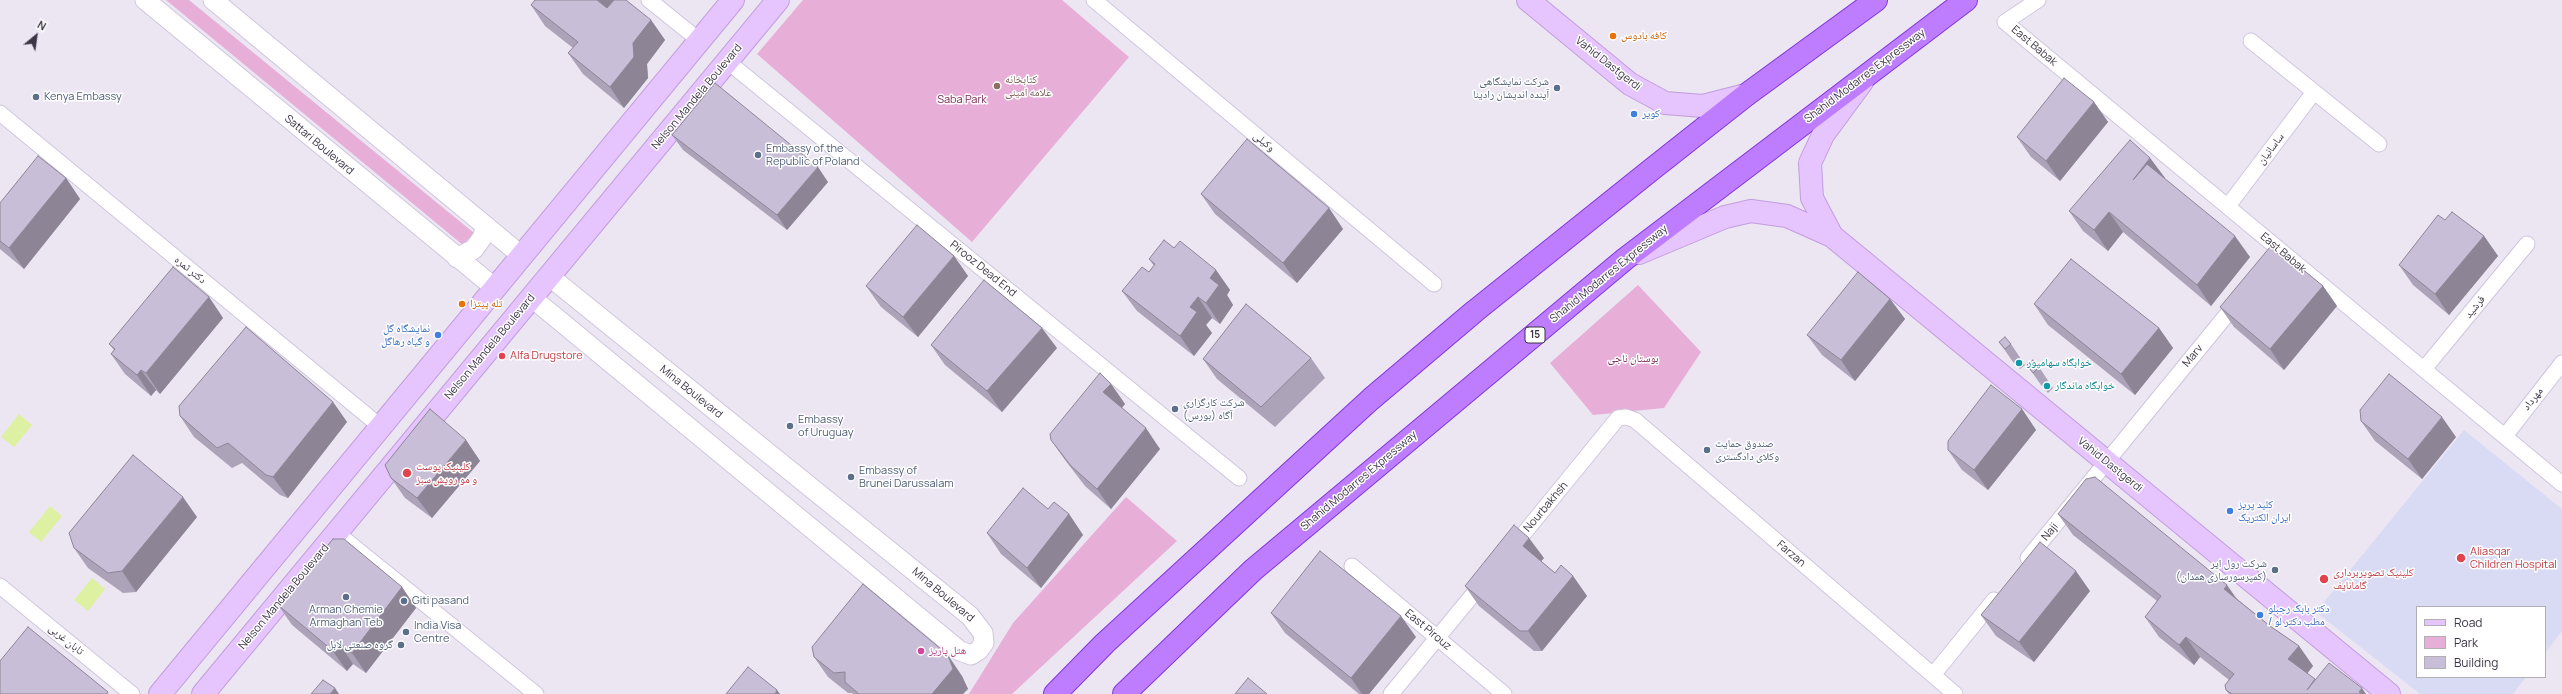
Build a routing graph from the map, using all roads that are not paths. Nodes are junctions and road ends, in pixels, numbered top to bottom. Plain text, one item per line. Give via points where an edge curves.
1 (145, 0) edge
2 (213, 0) edge
3 (649, 0) edge
4 (734, 0) edge
5 (778, 0) edge
6 (1094, 0) edge
7 (1528, 0) edge
8 (1876, 0) edge
9 (1966, 0) edge
10 (2038, 0) edge
11 (700, 41) junction
12 (2251, 41) dead end
13 (728, 61) junction
14 (1870, 71) junction
15 (2314, 92) junction
16 (1746, 95) junction
17 (0, 113) edge
18 (620, 138) junction
19 (2379, 144) dead end
20 (646, 159) junction
21 (2228, 206) junction
22 (486, 226) junction
23 (1832, 236) junction
24 (2527, 244) dead end
25 (2280, 250) junction
26 (522, 256) junction
27 (457, 258) junction
28 (1625, 259) junction
29 (2270, 262) edge
30 (549, 276) junction
31 (1434, 284) dead end
32 (495, 288) junction
33 (2245, 292) edge
34 (574, 296) junction
35 (532, 298) junction
36 (555, 317) junction
37 (2562, 363) edge
38 (2424, 369) junction
39 (1626, 417) joint
40 (381, 427) junction
41 (2505, 436) junction
42 (2106, 462) junction
43 (1239, 478) dead end
44 (2562, 484) edge
45 (337, 533) junction
46 (1503, 559) edge
47 (1352, 566) dead end
48 (1493, 571) edge
49 (2017, 572) edge
50 (0, 586) edge
51 (2002, 590) edge
52 (1437, 638) junction
53 (1933, 675) junction
54 (132, 694) edge
55 (160, 694) edge
56 (203, 694) edge
57 (536, 694) edge
58 (1055, 694) edge
59 (1124, 694) edge
60 (1391, 694) edge
61 (1504, 694) edge
62 (1955, 694) edge
63 (2389, 694) edge

1 - 27 street, Sattari Boulevard
2 - 22 street
3 - 11 street
4 - 11 main road
5 - 13 main road, Nelson Mandela Boulevard
6 - 31 street, وكيلی
7 - 16 main road, Vahid Dastgerdi via 1630,84 1665,103 1703,106
8 - 16 highway
9 - 14 highway, Shahid Modarres Expressway / 15
10 - 21 street, East Babak via 2004,22
11 - 18 main road
12 - 15 street
13 - 20 main road, Nelson Mandela Boulevard
13 - 43 street, Pirooz Dead End
14 - 23 main road, Vahid Dastgerdi via 1823,135 1810,163 1812,198
14 - 28 highway, Shahid Modarres Expressway / 15
15 - 19 street
15 - 21 street, ساسانیان
16 - 58 highway via 1475,311 1371,399 1105,642
17 - 40 street, دکتر ثمره
18 - 20 main road
18 - 26 main road
20 - 30 main road, Nelson Mandela Boulevard
21 - 25 street, East Babak
22 - 26 street
22 - 27 street via 482,238 474,249
23 - 28 main road, Vahid Dastgerdi via 1787,216 1751,211 1725,217
23 - 42 main road, Vahid Dastgerdi
24 - 38 street, فرشید
25 - 29 street
25 - 38 street, East Babak
26 - 32 main road
27 - 32 street, Sattari Boulevard
28 - 59 highway, Shahid Modarres Expressway / 15 via 1253,570
30 - 34 street, Mina Boulevard
30 - 35 main road, Nelson Mandela Boulevard
32 - 40 main road
33 - 42 street, Marv
34 - 36 street via 558,308
34 - 36 street, Mina Boulevard via 970,616 983,633 984,643 979,650 971,655 960,651
35 - 36 street, Mina Boulevard
35 - 45 main road, Nelson Mandela Boulevard
37 - 41 street, مهرداد
38 - 41 street, East Babak
39 - 46 street, Nourbakhsh via 1618,418
39 - 53 street, Farzan via 1635,420
40 - 55 main road
41 - 44 street, East Babak
42 - 49 street, Naji
42 - 63 main road, Vahid Dastgerdi
45 - 56 main road, Nelson Mandela Boulevard
45 - 57 street
47 - 52 street, East Pirouz
48 - 52 street
50 - 54 street, تابان غربی
51 - 53 street
52 - 60 street
52 - 61 street, East Pirouz
53 - 62 street, Farzan

